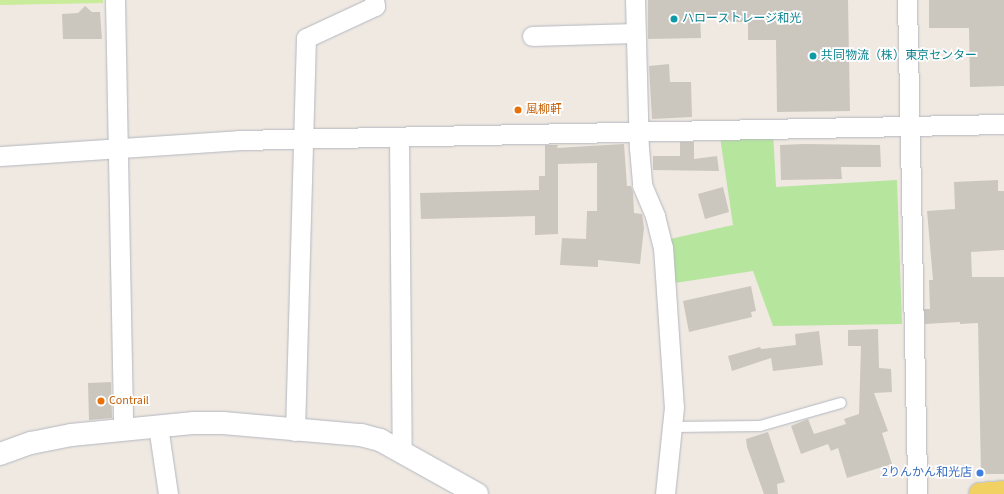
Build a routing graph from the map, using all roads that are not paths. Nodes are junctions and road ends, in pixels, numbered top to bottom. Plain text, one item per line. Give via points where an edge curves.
1 (115, 0) edge
2 (374, 0) edge
3 (635, 0) edge
4 (907, 0) edge
5 (635, 33) junction
6 (532, 36) dead end
7 (1004, 124) edge
8 (910, 126) junction
9 (639, 132) junction
10 (399, 137) junction
11 (304, 139) junction
12 (118, 148) junction
13 (0, 156) edge
14 (841, 403) dead end
15 (158, 426) junction
16 (672, 428) junction
17 (123, 430) junction
18 (295, 431) junction
19 (1, 449) edge
20 (402, 450) junction
21 (1004, 492) edge
22 (168, 494) edge
23 (477, 494) edge
24 (666, 494) edge
25 (917, 494) edge
26 (980, 494) edge

1 - 12 street
2 - 11 street via 375,6 306,38
3 - 5 street
4 - 8 street
5 - 6 street
5 - 9 street
7 - 8 street
8 - 9 street
8 - 25 street
9 - 10 street
9 - 16 street via 642,185 655,216 662,247 674,407
10 - 11 street
10 - 20 street
11 - 12 street via 239,140
11 - 18 street
12 - 13 street
12 - 17 street
14 - 16 lane via 760,426
15 - 17 street
15 - 18 street via 223,423
15 - 22 street
16 - 24 street
17 - 19 street via 71,435
18 - 20 street via 361,435
20 - 23 street
21 - 26 main road

